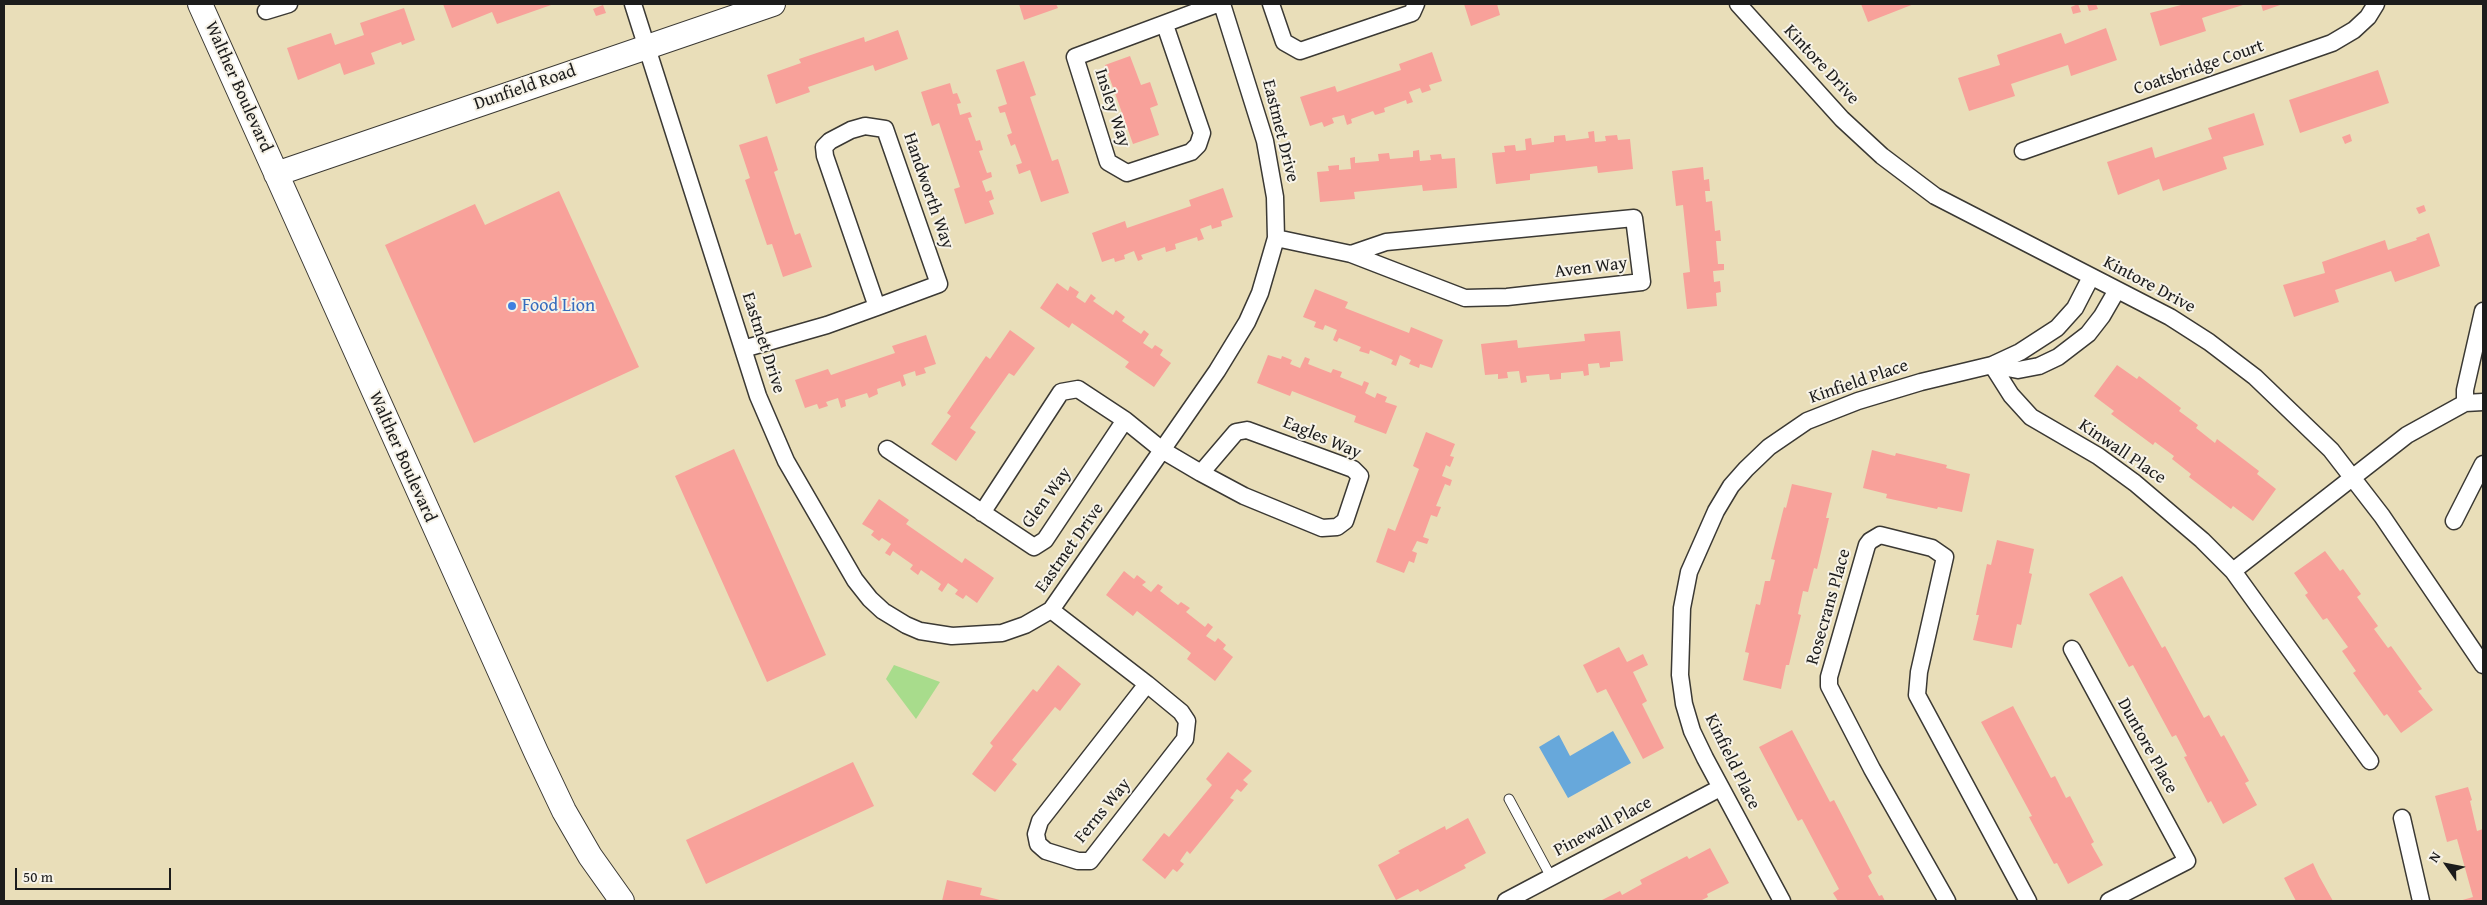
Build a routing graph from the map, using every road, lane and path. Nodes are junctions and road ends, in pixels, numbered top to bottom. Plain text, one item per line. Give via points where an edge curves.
1 (200, 4) edge
2 (289, 4) edge
3 (633, 4) edge
4 (774, 4) edge
5 (1217, 4) edge
6 (1222, 4) edge
7 (1271, 4) edge
8 (1416, 4) edge
9 (1738, 4) edge
10 (2376, 4) edge
11 (266, 11) dead end
12 (1165, 25) junction
13 (647, 46) junction
14 (2023, 151) dead end
15 (276, 174) junction
16 (1276, 238) junction
17 (1351, 254) junction
18 (2091, 277) junction
19 (2116, 290) junction
20 (877, 307) junction
21 (2483, 311) edge
22 (743, 349) junction
23 (1992, 365) junction
24 (2483, 402) edge
25 (2465, 403) junction
26 (1125, 420) junction
27 (887, 449) dead end
28 (1162, 450) junction
29 (2483, 464) edge
30 (1201, 472) junction
31 (2352, 477) junction
32 (982, 513) junction
33 (2454, 521) dead end
34 (2233, 571) junction
35 (1051, 610) junction
36 (2072, 649) dead end
37 (2483, 665) edge
38 (1147, 684) junction
39 (2370, 761) dead end
40 (1720, 788) junction
41 (1509, 799) dead end
42 (2402, 818) dead end
43 (1551, 877) junction
44 (622, 901) edge
45 (1506, 901) edge
46 (1782, 901) edge
47 (1947, 901) edge
48 (2028, 901) edge
49 (2109, 901) edge
50 (2421, 901) edge

1 - 15 main road, Walther Boulevard
2 - 11 street
3 - 13 street, Eastmet Drive
4 - 13 main road, Dunfield Road
5 - 12 street, Insley Way
6 - 16 street, Eastmet Drive via 1265,141 1275,197
7 - 8 street via 1284,42 1300,51 1412,13
9 - 18 street, Kintore Drive via 1842,119 1882,156 1936,196
10 - 14 street, Coatsbridge Court via 2354,30 2332,43
12 - 12 street, Insley Way via 1075,57 1108,162 1127,173 1191,152 1198,145 1202,133
13 - 15 main road, Dunfield Road
13 - 22 street, Eastmet Drive
15 - 44 main road, Walther Boulevard via 564,811 590,856
16 - 17 street, Aven Way
16 - 28 street, Eastmet Drive via 1260,293 1247,322 1218,371
17 - 17 street, Aven Way via 1465,298 1507,297 1642,282 1634,218 1386,242
18 - 19 street, Kintore Drive
18 - 23 street, Kinfield Place via 2075,308 2057,328 2020,352
19 - 23 street, Kinfield Place via 2088,334 2058,357 2018,370
19 - 31 street, Kintore Drive via 2178,322 2255,377 2325,444
20 - 20 street, Handworth Way via 939,284 885,129 865,126 851,130 824,147
20 - 22 street, Handworth Way
21 - 25 street
22 - 35 street, Eastmet Drive via 758,396 786,461 855,580 883,611 920,631 970,636 1002,633 1025,625
23 - 34 street, Kinwall Place via 2031,417 2098,456 2136,483
23 - 40 street, Kinfield Place via 1867,398 1807,421 1770,448 1731,486 1689,572 1680,637 1684,704 1692,731
24 - 25 street
25 - 31 street via 2407,435
26 - 28 street
26 - 32 street via 1078,389 1061,392
26 - 32 street, Glen Way via 1045,540 1034,548
27 - 32 street, Glen Way
28 - 30 street, Eagles Way
28 - 35 street, Eastmet Drive
29 - 33 street
30 - 30 street, Eagles Way via 1244,496 1322,528 1337,527 1345,521 1360,476 1353,469 1247,430 1236,432
31 - 34 street
31 - 37 street, Kintore Drive via 2421,571
34 - 39 street, Kinwall Place
35 - 38 street, Ferns Way
36 - 49 street, Duntore Place via 2186,861
38 - 38 street, Ferns Way via 1040,821 1036,834 1038,844 1046,851 1078,861 1090,860 1185,739 1187,721
40 - 43 street, Pinewall Place
40 - 46 street, Kinfield Place
41 - 43 lane
42 - 50 street
43 - 45 street, Pinewall Place
47 - 48 street, Rosecrans Place via 1829,686 1867,545 1880,535 1932,548 1945,557 1919,672 1917,695

